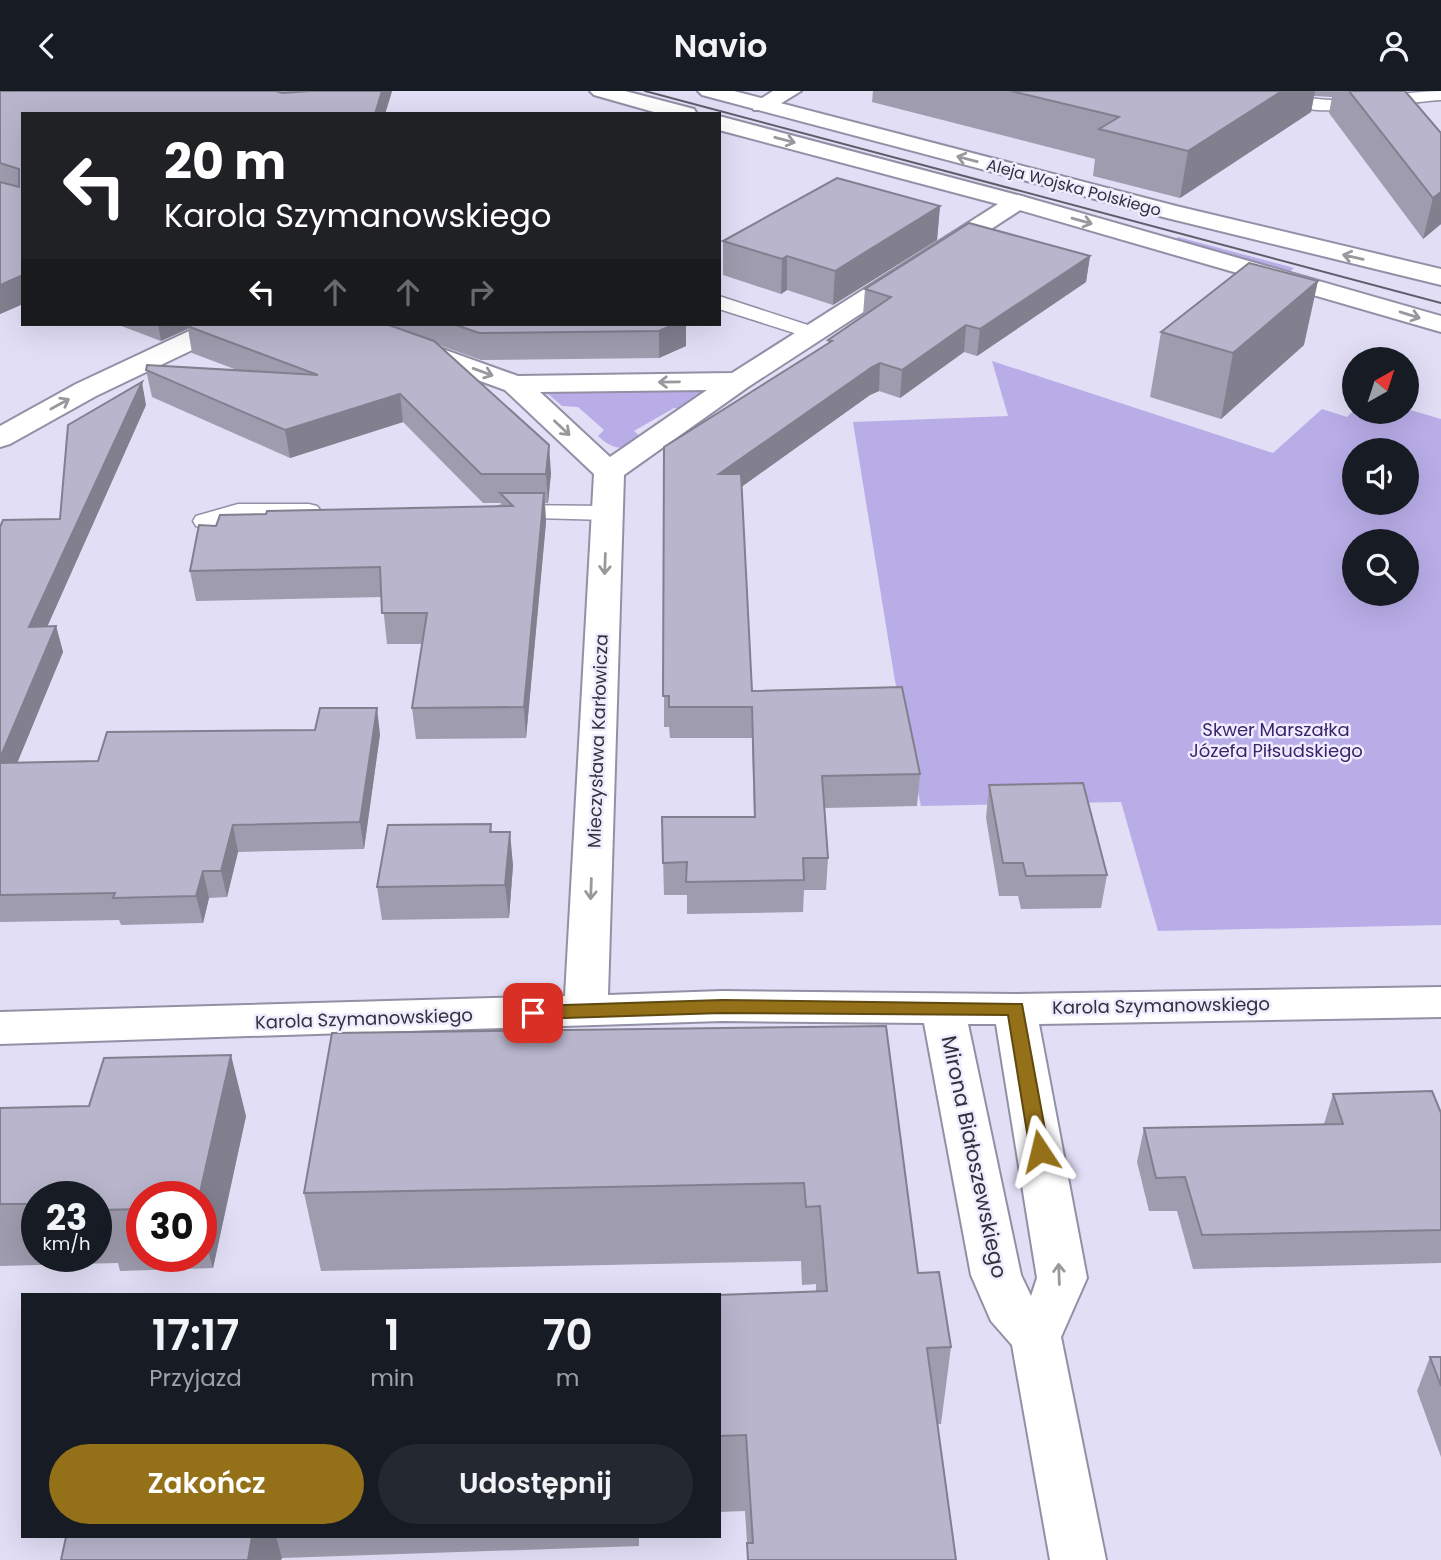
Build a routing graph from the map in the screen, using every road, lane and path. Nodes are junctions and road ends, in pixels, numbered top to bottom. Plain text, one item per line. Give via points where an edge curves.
1 (601, 91) edge
2 (709, 91) edge
3 (790, 91) edge
4 (1274, 91) edge
5 (1441, 95) edge
6 (762, 105) junction
7 (678, 112) edge
8 (721, 124) edge
9 (1017, 202) junction
10 (1441, 278) edge
11 (721, 303) edge
12 (1441, 324) edge
13 (222, 326) edge
14 (355, 326) edge
15 (813, 333) junction
16 (738, 381) junction
17 (515, 384) junction
18 (0, 437) edge
19 (608, 472) junction
20 (335, 511) edge
21 (488, 512) edge
22 (607, 513) junction
23 (205, 521) dead end
24 (1441, 1002) edge
25 (943, 1008) junction
26 (1015, 1009) junction
27 (586, 1011) junction
28 (0, 1028) edge
29 (1036, 1337) junction
30 (1078, 1560) edge

1 - 7 street
2 - 6 street, Aleja Wojska Polskiego
3 - 6 street
4 - 5 lane via 1295,103 1388,102
10 -> 6 street, Aleja Wojska Polskiego
8 -> 9 street, Aleja Wojska Polskiego
9 -> 12 street, Aleja Wojska Polskiego
9 - 15 street
11 - 15 lane
18 -> 13 street via 86,390
14 -> 17 street
15 - 16 street
16 -> 17 street
16 - 19 street
17 -> 19 street
19 - 22 street, Mieczysława Karłowicza
20 - 23 lane via 238,511
21 - 22 lane
22 -> 27 street, Mieczysława Karłowicza
24 - 26 street, Karola Szymanowskiego
25 - 26 street, Karola Szymanowskiego
25 - 27 street, Karola Szymanowskiego via 722,1006
25 - 29 street, Mirona Białoszewskiego via 996,1275 1009,1306
29 -> 26 street via 1062,1278
27 - 28 street, Karola Szymanowskiego
29 - 30 street

